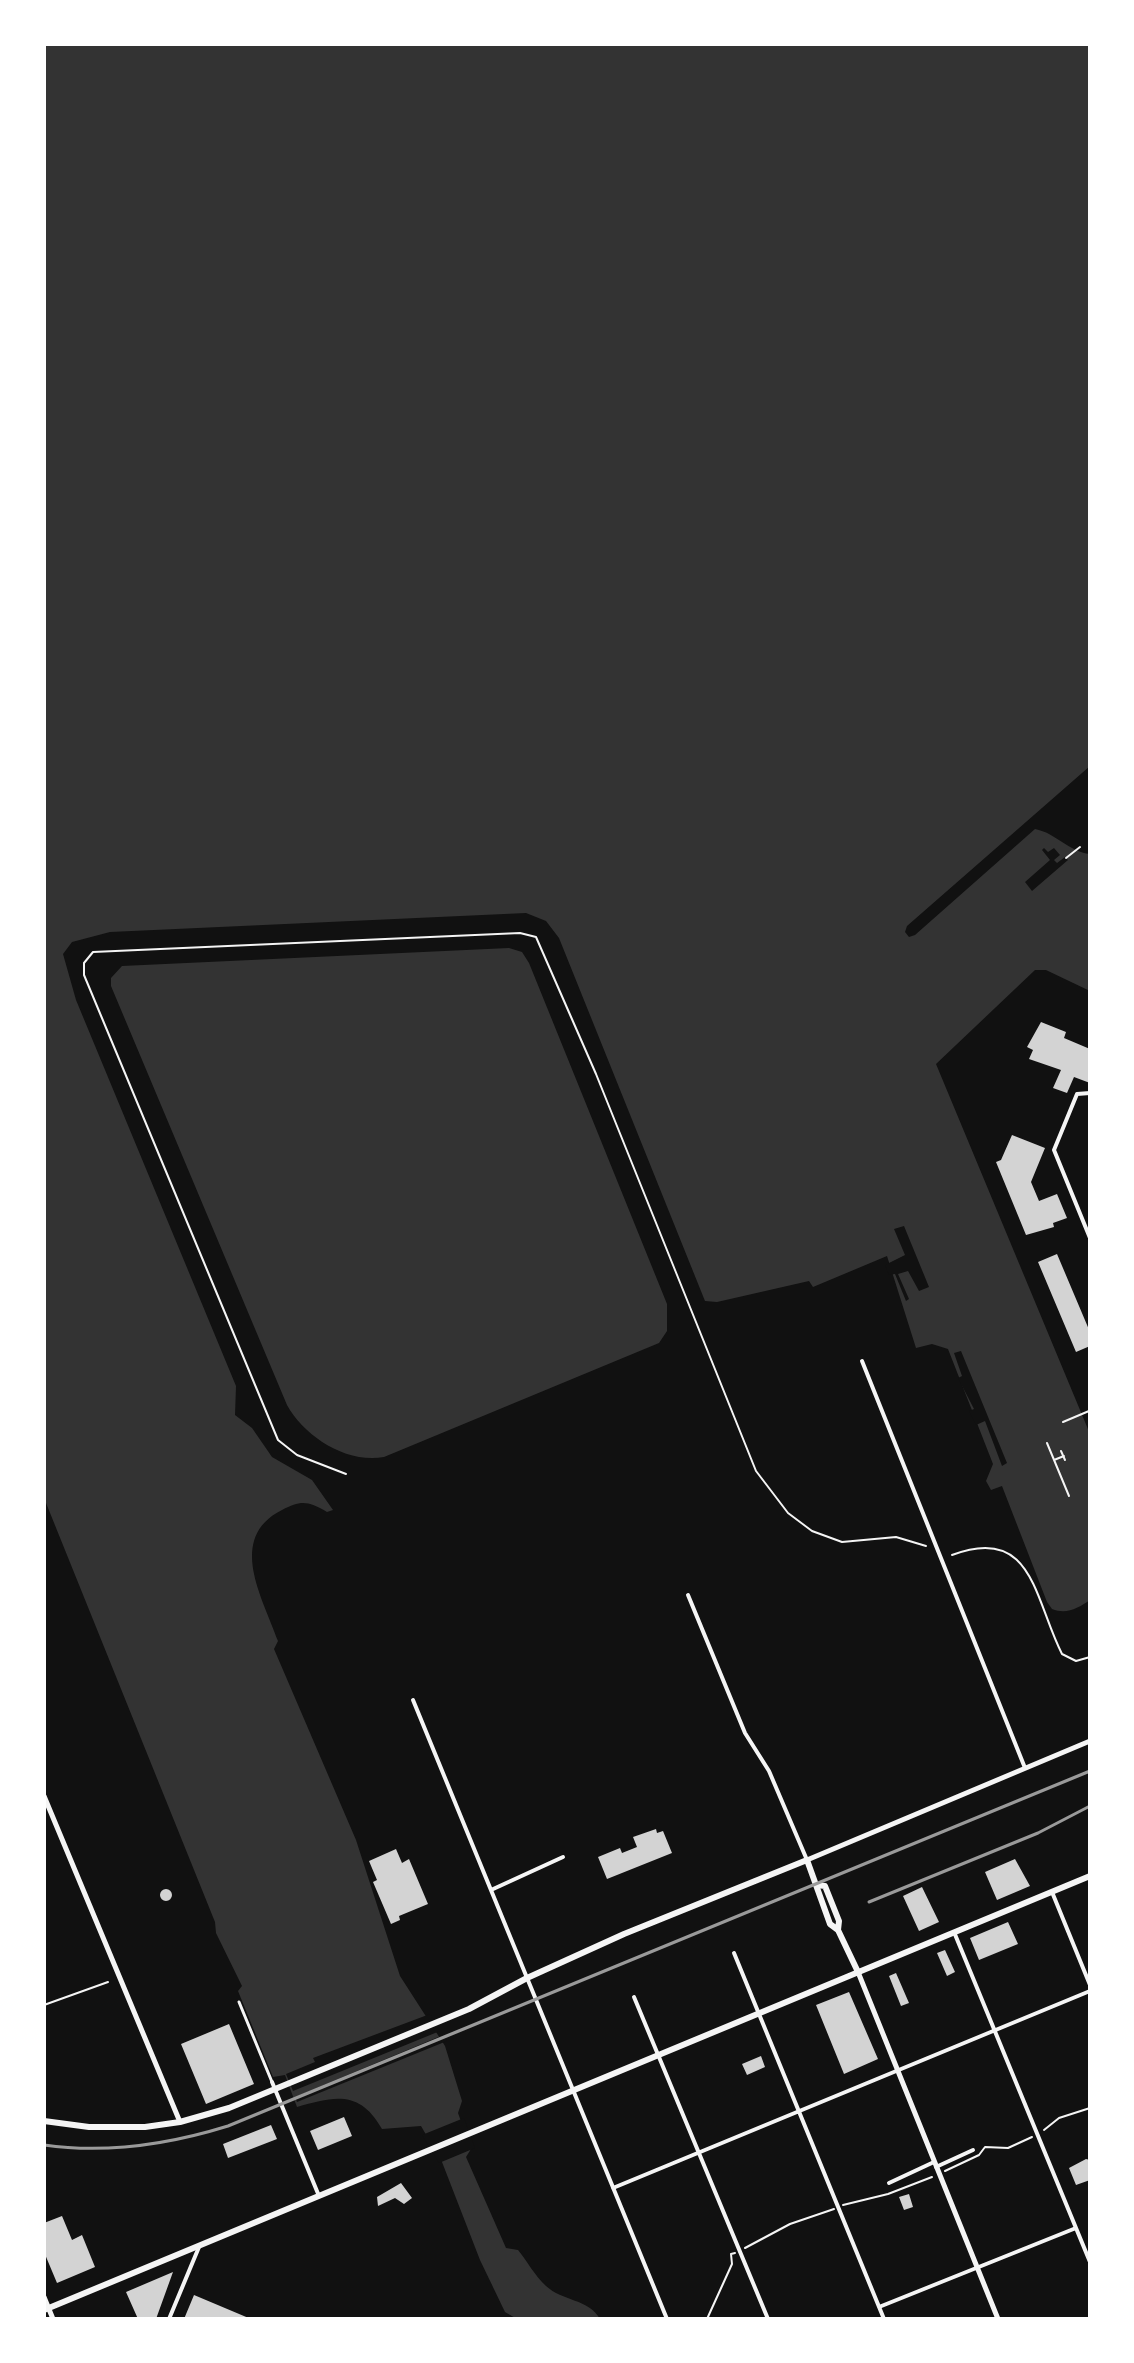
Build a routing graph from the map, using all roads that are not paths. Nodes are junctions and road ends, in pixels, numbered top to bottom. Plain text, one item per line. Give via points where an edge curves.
1 (1090, 1093) edge
2 (1090, 1238) edge
3 (862, 1361) dead end
4 (688, 1595) dead end
5 (413, 1700) dead end
6 (1090, 1741) edge
7 (1025, 1768) junction
8 (44, 1796) edge
9 (563, 1857) dead end
10 (807, 1860) junction
11 (1090, 1876) edge
12 (491, 1890) junction
13 (1052, 1892) junction
14 (954, 1932) junction
15 (734, 1953) dead end
16 (858, 1972) junction
17 (527, 1978) junction
18 (1090, 1988) edge
19 (634, 1997) dead end
20 (239, 2002) dead end
21 (758, 2013) junction
22 (995, 2030) junction
23 (658, 2055) junction
24 (896, 2071) junction
25 (272, 2082) joint
26 (573, 2090) junction
27 (276, 2091) junction
28 (798, 2111) junction
29 (44, 2121) edge
30 (180, 2122) junction
31 (973, 2150) dead end
32 (699, 2152) junction
33 (935, 2165) junction
34 (889, 2183) dead end
35 (613, 2188) junction
36 (319, 2196) junction
37 (1076, 2228) junction
38 (200, 2245) junction
39 (1090, 2262) edge
40 (976, 2266) junction
41 (44, 2297) edge
42 (879, 2307) junction
43 (46, 2309) edge
44 (53, 2319) edge
45 (169, 2319) edge
46 (667, 2319) edge
47 (768, 2319) edge
48 (884, 2319) edge
49 (998, 2319) edge

1 - 2 street via 1077,1094 1054,1150
3 - 7 street
4 - 10 street via 745,1733 769,1771
5 - 12 street
6 - 7 street
7 - 10 street
8 - 30 street
9 - 12 street
10 - 16 main road via 817,1885 825,1886
10 - 17 main road
11 - 13 main road
12 - 17 street
13 - 14 main road
13 - 18 street
14 - 16 main road
14 - 22 street
15 - 21 street
16 - 21 main road
16 - 24 street
17 - 26 street
17 - 27 main road via 455,2015
18 - 22 street
19 - 23 street
20 - 25 street
21 - 23 main road
21 - 28 street
22 - 24 street
22 - 37 street
23 - 26 main road
23 - 32 street
24 - 28 street
24 - 33 street
25 - 27 street
26 - 35 street
26 - 36 main road
27 - 30 main road
27 - 36 street
28 - 32 street
28 - 42 street
29 - 30 main road via 89,2127
31 - 33 street
32 - 35 street
32 - 47 street
33 - 34 street
33 - 40 street
35 - 46 street
36 - 38 main road
37 - 39 street
37 - 40 street
38 - 43 main road
38 - 45 street
40 - 42 street
40 - 49 street
41 - 43 street
42 - 48 street
43 - 44 street

